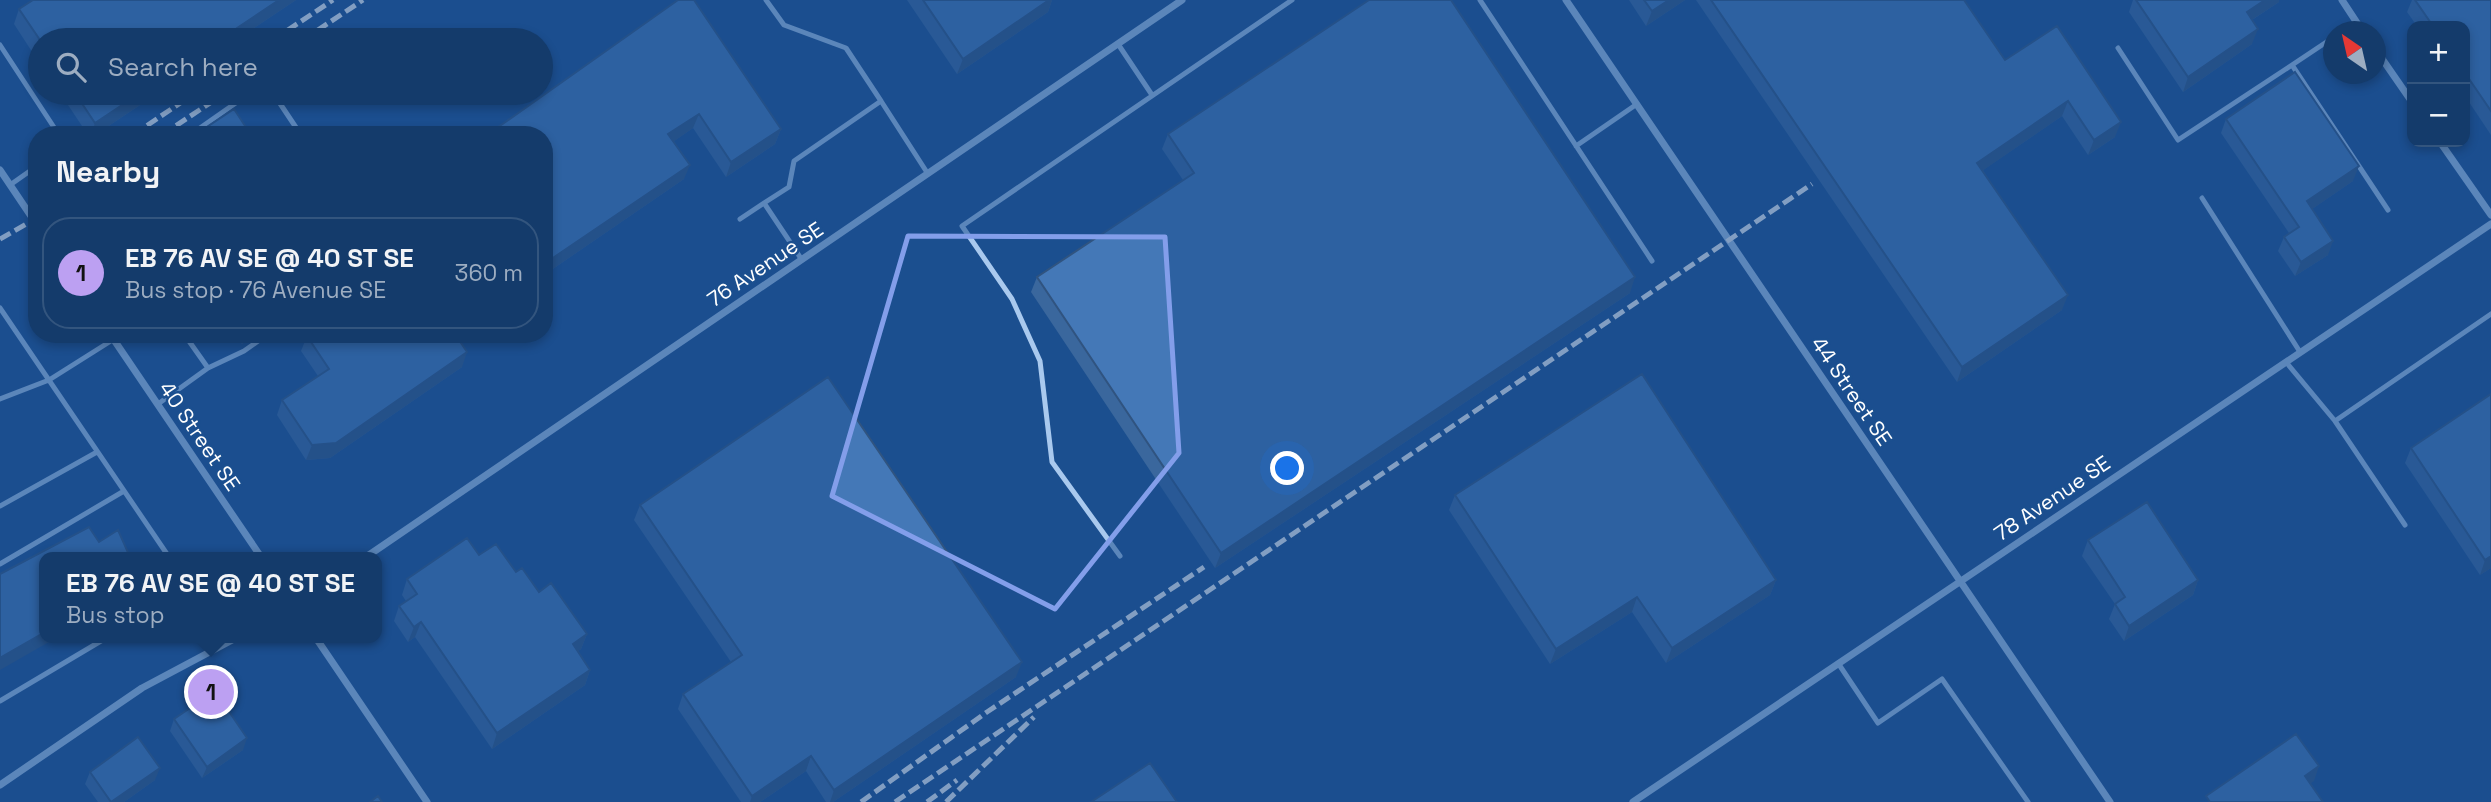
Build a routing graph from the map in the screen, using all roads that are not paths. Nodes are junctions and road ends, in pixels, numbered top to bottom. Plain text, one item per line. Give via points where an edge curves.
1 (766, 0) edge
2 (1182, 0) edge
3 (1292, 0) edge
4 (1480, 0) edge
5 (1566, 0) edge
6 (2342, 0) edge
7 (2355, 21) edge
8 (1118, 44) junction
9 (2323, 44) edge
10 (0, 45) edge
11 (2118, 48) dead end
12 (2292, 65) junction
13 (2386, 65) edge
14 (28, 88) edge
15 (1152, 95) junction
16 (2407, 95) edge
17 (881, 101) junction
18 (1637, 104) junction
19 (39, 105) edge
20 (233, 105) edge
21 (282, 105) edge
22 (53, 126) edge
23 (203, 126) edge
24 (295, 126) edge
25 (1576, 146) junction
26 (2443, 147) edge
27 (0, 170) edge
28 (28, 172) edge
29 (928, 174) junction
30 (10, 185) junction
31 (2202, 198) dead end
32 (764, 203) junction
33 (2388, 210) dead end
34 (28, 212) edge
35 (2491, 215) edge
36 (740, 219) dead end
37 (2491, 224) edge
38 (802, 260) junction
39 (1652, 261) dead end
40 (0, 308) edge
41 (2491, 314) edge
42 (103, 343) edge
43 (116, 343) edge
44 (190, 343) edge
45 (255, 343) edge
46 (2300, 352) junction
47 (2286, 362) junction
48 (208, 368) junction
49 (48, 380) junction
50 (0, 399) edge
51 (158, 404) junction
52 (2335, 421) junction
53 (97, 452) junction
54 (124, 491) junction
55 (0, 506) edge
56 (2405, 525) dead end
57 (166, 552) edge
58 (258, 552) edge
59 (373, 552) edge
60 (1120, 556) dead end
61 (0, 564) edge
62 (1959, 581) junction
63 (98, 643) edge
64 (227, 643) edge
65 (319, 643) edge
66 (1838, 663) junction
67 (0, 701) edge
68 (0, 785) edge
69 (427, 802) edge
70 (1633, 802) edge
71 (2028, 802) edge
72 (2110, 802) edge

1 - 17 lane via 784,25 846,48
2 - 8 street, 76 Avenue SE
3 - 15 lane
4 - 25 lane
5 - 18 street, 44 Street SE
6 - 7 street
8 - 15 lane
8 - 29 street, 76 Avenue SE
9 - 12 lane
10 - 14 lane
11 - 12 lane via 2178,140
12 - 33 lane
13 - 16 street
15 - 60 lane via 962,226 1012,299 1040,361 1052,462
17 - 29 lane
17 - 32 lane via 794,161 789,187
18 - 25 lane
18 - 62 street, 44 Street SE
19 - 22 lane
20 - 23 lane
21 - 24 lane
25 - 39 lane
26 - 35 street
27 - 30 street
28 - 30 lane
29 - 38 street, 76 Avenue SE
30 - 34 street
31 - 46 lane
32 - 36 lane
32 - 38 lane
37 - 46 street, 78 Avenue SE
38 - 59 street, 76 Avenue SE
40 - 49 lane
41 - 52 lane
42 - 49 lane
43 - 51 street, 40 Street SE
44 - 48 lane
45 - 48 lane
46 - 47 street, 78 Avenue SE
47 - 52 lane
47 - 62 street, 78 Avenue SE
48 - 51 lane
49 - 50 lane
49 - 53 lane
51 - 58 street, 40 Street SE
52 - 56 lane
53 - 54 lane
53 - 55 lane
54 - 57 lane
54 - 61 lane
62 - 66 street, 78 Avenue SE
62 - 72 street, 44 Street SE
63 - 67 lane
64 - 68 street via 142,688
65 - 69 street
66 - 70 street, 78 Avenue SE
66 - 71 lane via 1878,723 1942,679

